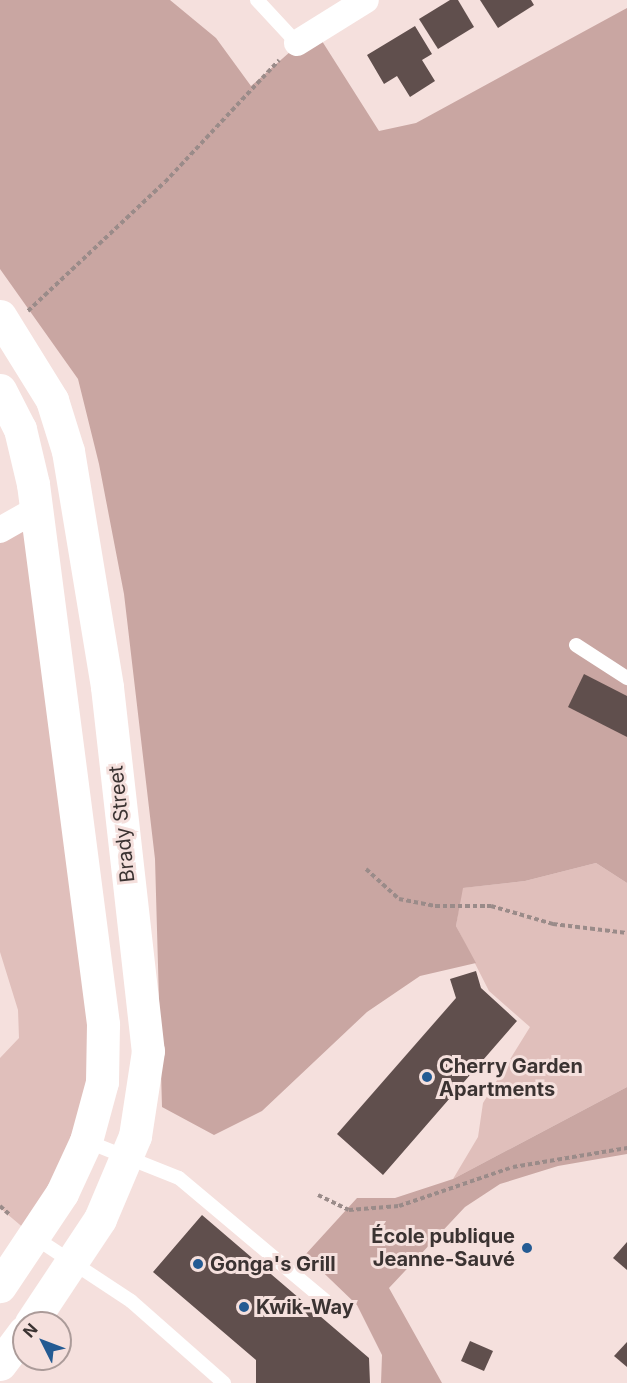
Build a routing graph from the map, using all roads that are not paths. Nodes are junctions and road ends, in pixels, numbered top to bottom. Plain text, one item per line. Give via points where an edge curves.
1 (257, 0) edge
2 (366, 0) edge
3 (297, 43) joint
4 (13, 315) edge
5 (1, 395) edge
6 (37, 509) junction
7 (0, 530) edge
8 (576, 645) dead end
9 (627, 678) edge
10 (87, 1141) junction
11 (128, 1154) junction
12 (34, 1237) junction
13 (72, 1266) junction
14 (0, 1286) edge
15 (328, 1303) dead end
16 (40, 1311) edge
17 (224, 1383) edge

1 - 3 lane
2 - 3 street
4 - 11 main road, Brady Street via 52,400 68,451 107,687 148,1051
5 - 6 main road via 20,429
6 - 7 street
6 - 10 main road via 103,1024 102,1082
8 - 9 lane
10 - 11 lane
10 - 12 main road
11 - 13 main road, Brady Street via 100,1219
11 - 15 lane via 179,1178
12 - 13 lane
12 - 14 main road
13 - 16 main road, Brady Street
13 - 17 lane via 131,1301

